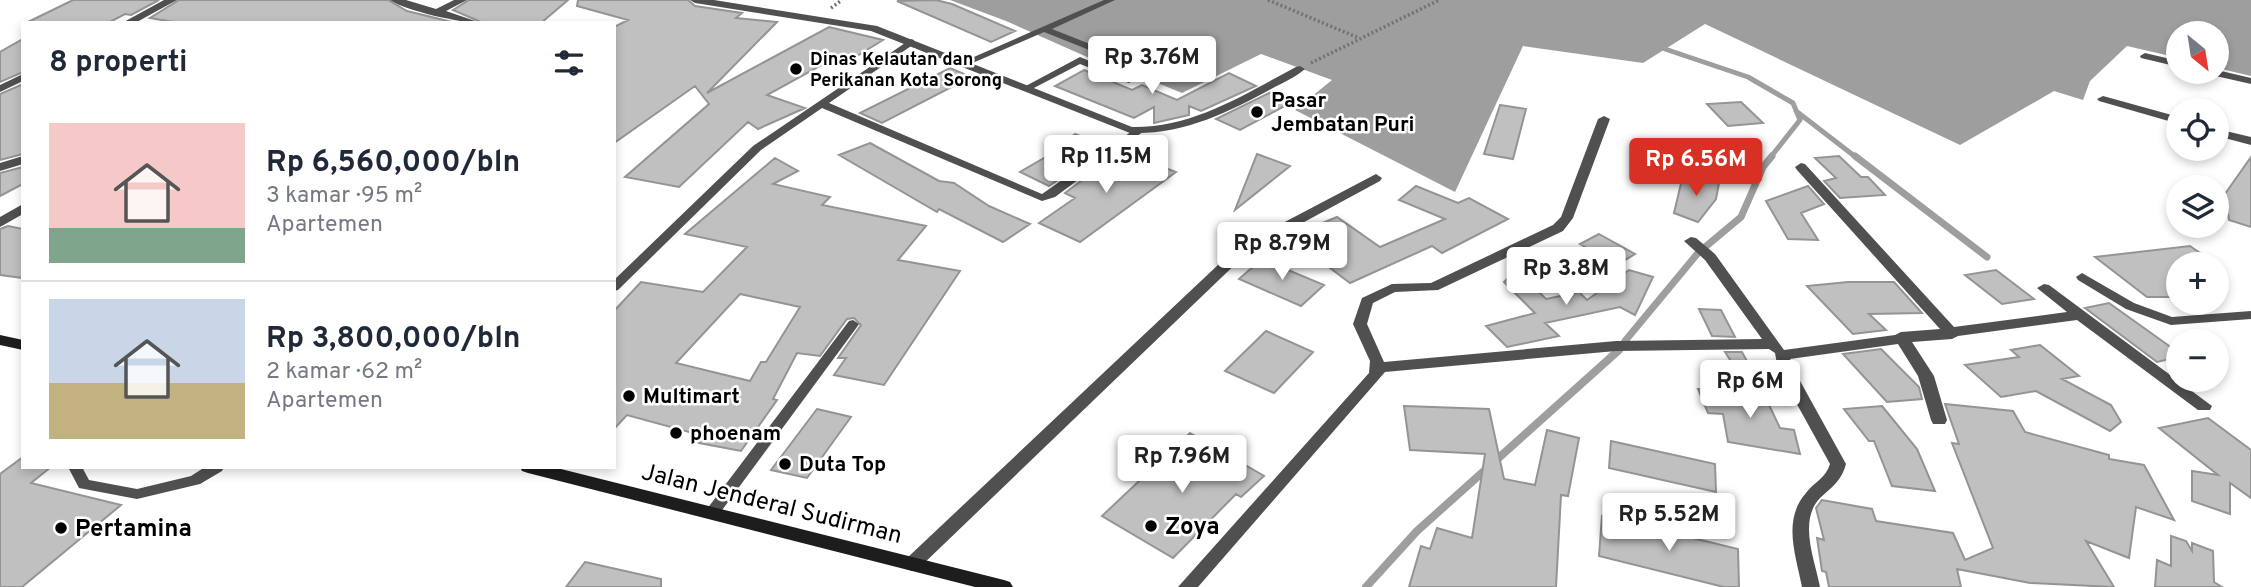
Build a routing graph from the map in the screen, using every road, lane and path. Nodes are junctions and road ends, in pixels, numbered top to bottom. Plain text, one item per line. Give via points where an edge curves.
1 (172, 0) edge
2 (395, 0) edge
3 (462, 0) edge
4 (695, 0) edge
5 (1111, 0) edge
6 (1268, 0) edge
7 (1439, 0) edge
8 (435, 13) junction
9 (131, 21) edge
10 (468, 21) edge
11 (1045, 29) junction
12 (1360, 38) junction
13 (911, 42) junction
14 (2145, 56) dead end
15 (2166, 61) edge
16 (965, 63) junction
17 (1130, 63) dead end
18 (1300, 69) joint
19 (2230, 77) edge
20 (21, 78) edge
21 (1129, 80) dead end
22 (2251, 82) edge
23 (1027, 88) junction
24 (0, 89) edge
25 (2103, 99) dead end
26 (821, 104) junction
27 (2166, 117) edge
28 (1604, 119) dead end
29 (1139, 131) junction
30 (2229, 135) edge
31 (2251, 141) edge
32 (21, 161) edge
33 (0, 167) edge
34 (1801, 167) dead end
35 (1376, 178) dead end
36 (21, 209) edge
37 (0, 223) edge
38 (1698, 247) dead end
39 (2082, 277) dead end
40 (616, 285) edge
41 (2044, 288) dead end
42 (2080, 315) junction
43 (2251, 315) edge
44 (853, 324) dead end
45 (1952, 334) junction
46 (1901, 337) junction
47 (0, 340) edge
48 (21, 345) edge
49 (1778, 349) junction
50 (1378, 368) junction
51 (2204, 405) dead end
52 (1939, 420) dead end
53 (76, 469) edge
54 (214, 469) edge
55 (536, 469) edge
56 (712, 513) junction
57 (912, 564) junction
58 (1004, 587) edge
59 (1187, 587) edge
60 (1811, 587) edge

1 - 9 street
2 - 8 street
3 - 8 street
4 - 13 street via 848,22
5 - 11 lane
6 - 12 path
7 - 12 path
8 - 10 street
11 - 16 lane
11 - 17 lane
12 - 18 path
13 - 16 street
13 - 26 lane
14 - 15 street
16 - 23 street
18 - 29 street via 1196,120
19 - 22 street
20 - 24 street
21 - 23 lane via 1080,60
23 - 29 street
25 - 27 street
26 - 29 lane via 1042,198
26 - 40 lane via 757,148
28 - 50 street via 1567,218 1558,228 1433,287 1392,288 1367,301 1360,324
30 - 31 street
32 - 33 street
34 - 45 street
35 - 57 street via 1242,250
36 - 37 street
38 - 49 street
39 - 43 lane via 2130,306 2171,321
41 - 42 street
42 - 45 street
42 - 51 street
44 - 56 lane
45 - 46 street
46 - 49 street
46 - 52 street via 1926,376
47 - 48 main road
49 - 50 street via 1616,346
49 - 60 street via 1838,464 1834,478 1801,512 1799,525
50 - 59 street
53 - 54 lane via 84,484 137,494 195,480
55 - 56 main road, Jalan Jenderal Sudirman
56 - 57 main road, Jalan Jenderal Sudirman
57 - 58 main road, Jalan Jenderal Sudirman

